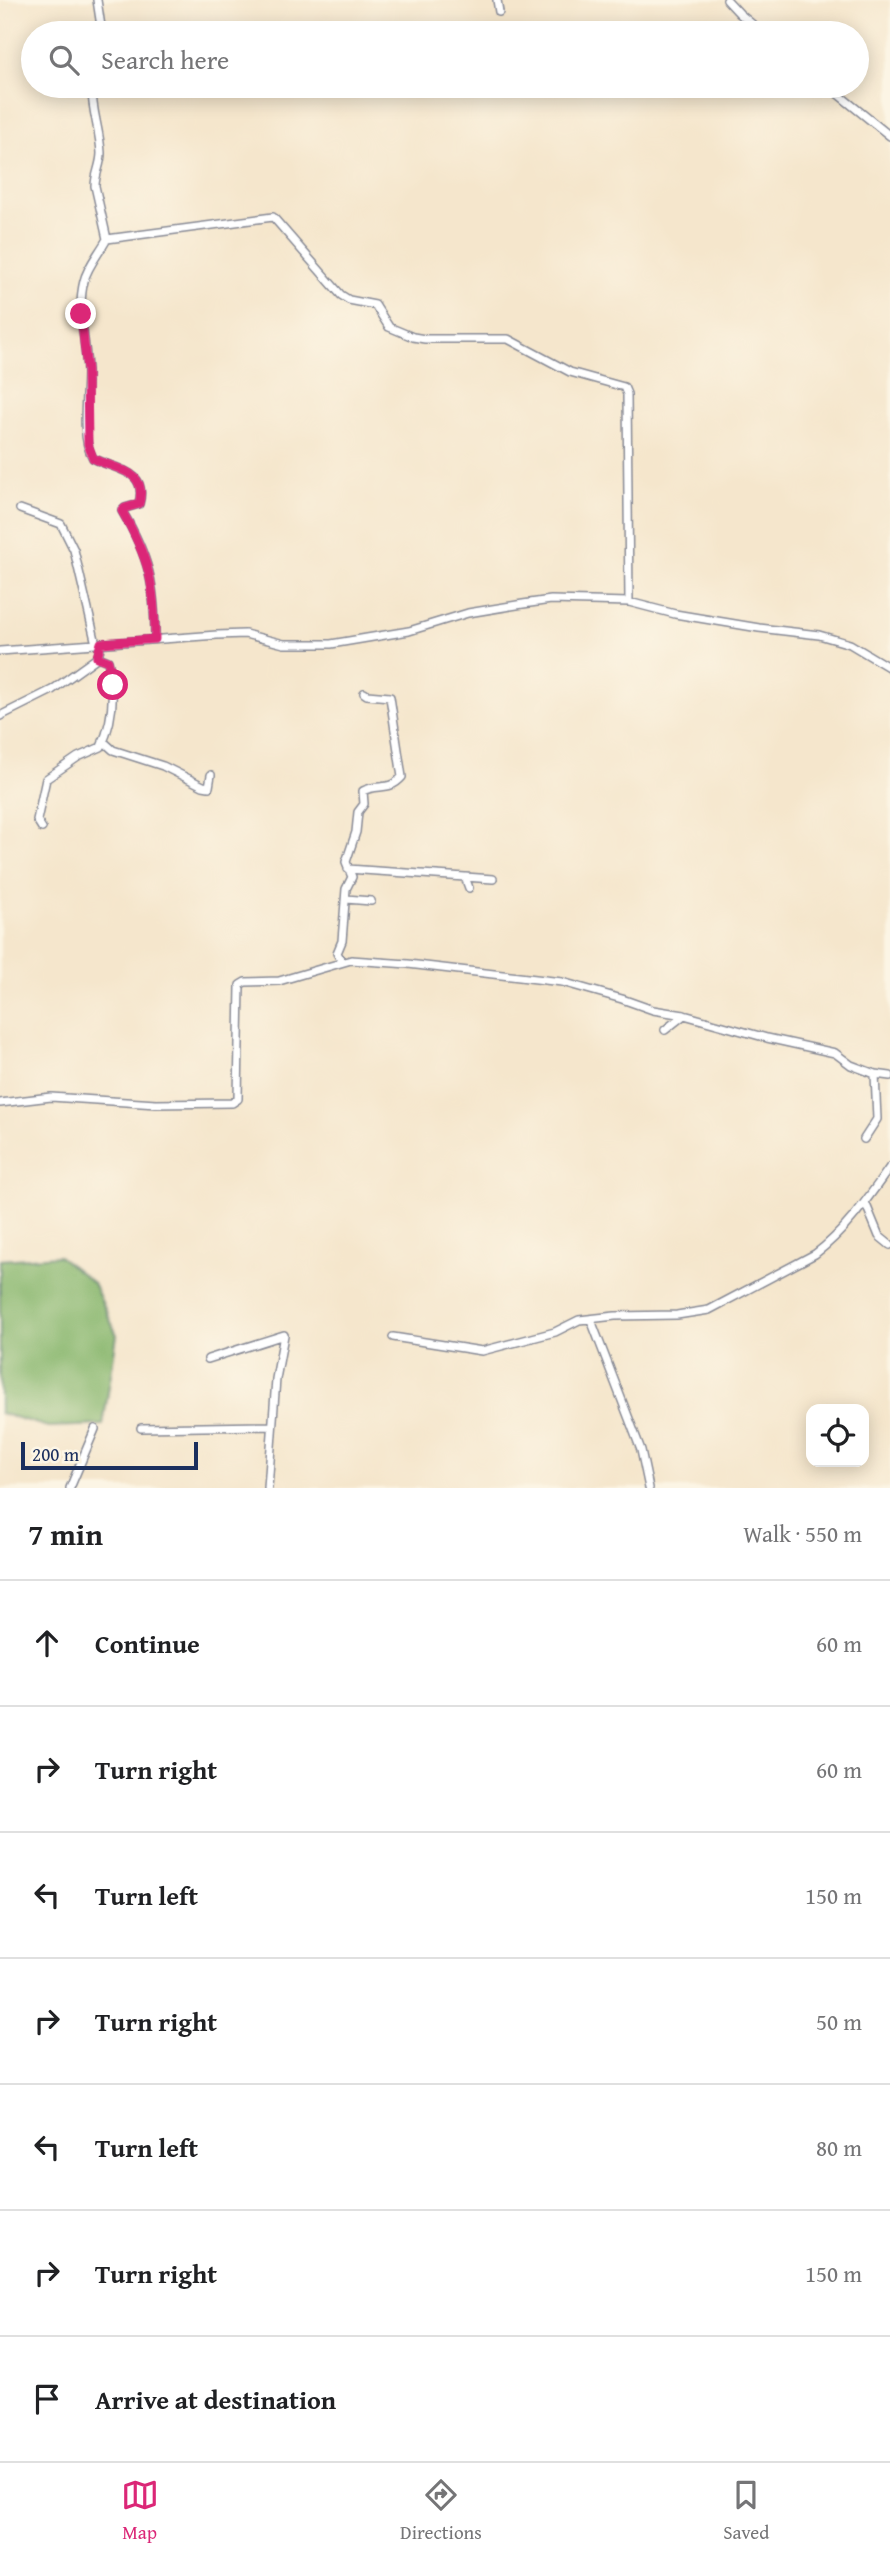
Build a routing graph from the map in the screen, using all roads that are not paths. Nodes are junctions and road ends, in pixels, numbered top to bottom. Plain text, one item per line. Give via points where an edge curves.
1 (97, 0) edge
2 (496, 0) edge
3 (727, 0) edge
4 (499, 12) dead end
5 (100, 21) edge
6 (748, 21) edge
7 (91, 98) edge
8 (843, 98) edge
9 (890, 136) edge
10 (107, 239) junction
11 (20, 509) dead end
12 (629, 602) junction
13 (155, 639) junction
14 (99, 643) junction
15 (0, 651) edge
16 (97, 657) junction
17 (890, 668) edge
18 (364, 693) dead end
19 (0, 716) edge
20 (103, 741) junction
21 (211, 775) dead end
22 (42, 828) dead end
23 (348, 869) junction
24 (464, 877) junction
25 (493, 879) dead end
26 (469, 888) dead end
27 (346, 899) junction
28 (371, 901) dead end
29 (342, 962) junction
30 (684, 1016) junction
31 (666, 1030) dead end
32 (875, 1074) junction
33 (890, 1076) edge
34 (0, 1103) edge
35 (864, 1139) dead end
36 (890, 1167) edge
37 (865, 1202) junction
38 (890, 1245) edge
39 (591, 1320) junction
40 (393, 1337) dead end
41 (208, 1359) dead end
42 (271, 1426) junction
43 (141, 1428) dead end
44 (96, 1429) dead end
45 (70, 1488) edge
46 (268, 1488) edge
47 (649, 1488) edge

1 - 5 street
2 - 4 street
3 - 6 street
7 - 10 street via 101,149 95,186
8 - 9 street
10 - 12 street via 273,217 341,295 375,304 389,327 425,339 508,339 570,372 624,387 628,394
10 - 13 street via 87,272 81,300 88,444 93,458 135,475 141,484 139,504 122,511 151,576
11 - 14 street via 61,524 74,550
12 - 13 street via 551,600 468,613 409,631 331,644 284,645 245,634
12 - 17 street via 744,626 819,635 850,643
13 - 14 street
14 - 15 street
14 - 16 street
16 - 19 street via 52,690
16 - 20 street via 108,661 113,685 109,730
18 - 23 street via 390,697 402,776 387,787 363,790 364,804 358,812
20 - 21 street via 113,750 163,766 203,786 209,787
20 - 22 street via 101,747 46,779 37,820
23 - 24 street
23 - 27 street via 352,877
24 - 25 street
24 - 26 street
27 - 28 street
27 - 29 street via 337,953
29 - 30 street via 408,964 562,982
29 - 34 street via 279,981 240,985 238,1099 232,1104 51,1097
30 - 31 street
30 - 32 street via 835,1053
32 - 33 street
32 - 35 street via 877,1119
36 - 37 street
37 - 38 street via 879,1236
37 - 39 street via 815,1254 709,1310
39 - 40 street via 482,1351
39 - 47 street via 641,1450
41 - 42 street via 284,1335
42 - 43 street
42 - 46 street
44 - 45 street

